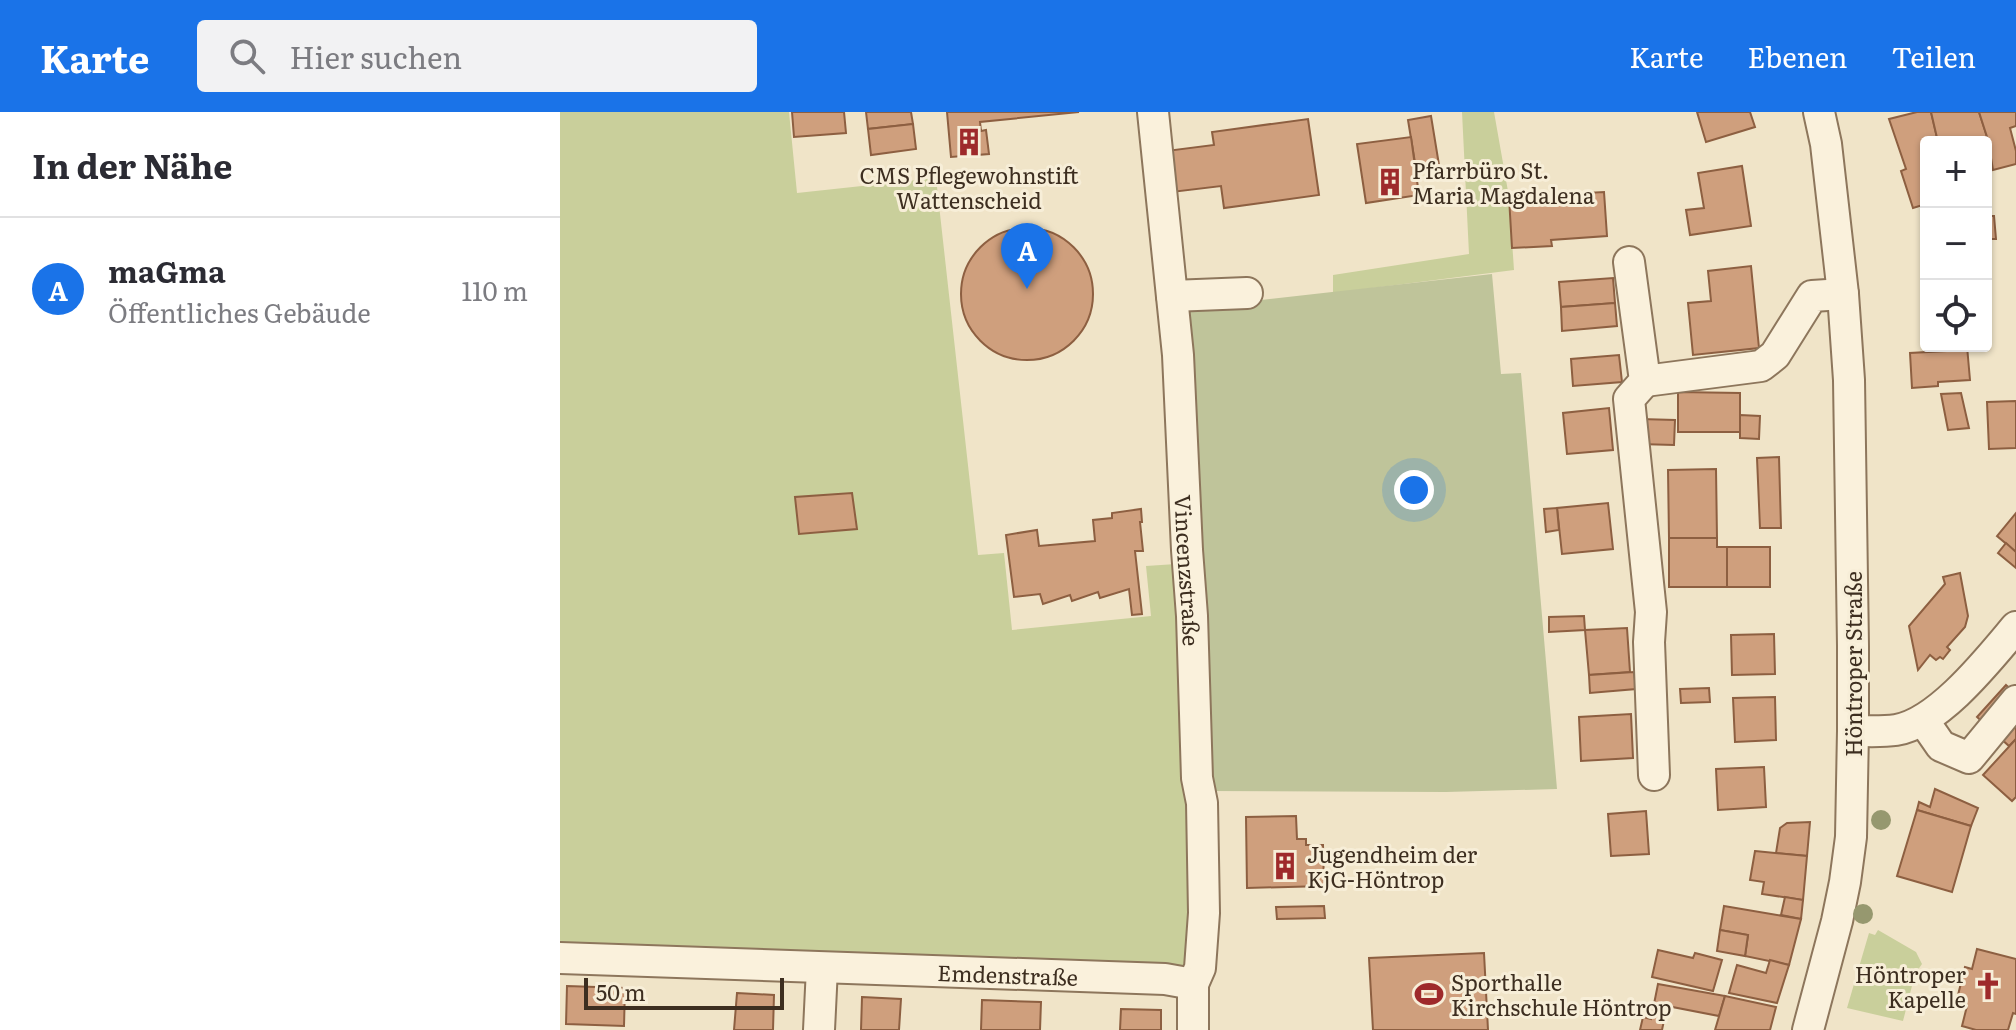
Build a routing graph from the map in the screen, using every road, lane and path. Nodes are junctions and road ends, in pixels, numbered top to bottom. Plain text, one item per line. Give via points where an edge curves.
1 (1153, 112) edge
2 (1819, 112) edge
3 (1629, 262) dead end
4 (1247, 293) dead end
5 (1843, 294) junction
6 (1172, 296) junction
7 (1645, 381) junction
8 (2016, 627) edge
9 (2016, 701) edge
10 (1923, 720) junction
11 (1853, 731) junction
12 (1654, 775) dead end
13 (560, 958) edge
14 (822, 968) junction
15 (1193, 984) junction
16 (819, 1030) edge
17 (1193, 1030) edge
18 (1808, 1030) edge

1 - 6 street, Vincenzstraße
2 - 5 street, Höntroper Straße
3 - 7 street
4 - 6 street
5 - 7 street via 1812,296 1775,355 1761,366
5 - 11 street, Höntroper Straße
6 - 15 street, Vincenzstraße via 1202,803 1204,913 1200,968
7 - 12 street via 1629,399 1651,612
8 - 10 street via 1964,686
9 - 10 street via 1969,758 1941,746
10 - 11 street via 1897,730
11 - 18 street, Höntroper Straße via 1845,882
13 - 14 street, Emdenstraße
14 - 15 street, Emdenstraße
14 - 16 street
15 - 17 street, Vincenzstraße

